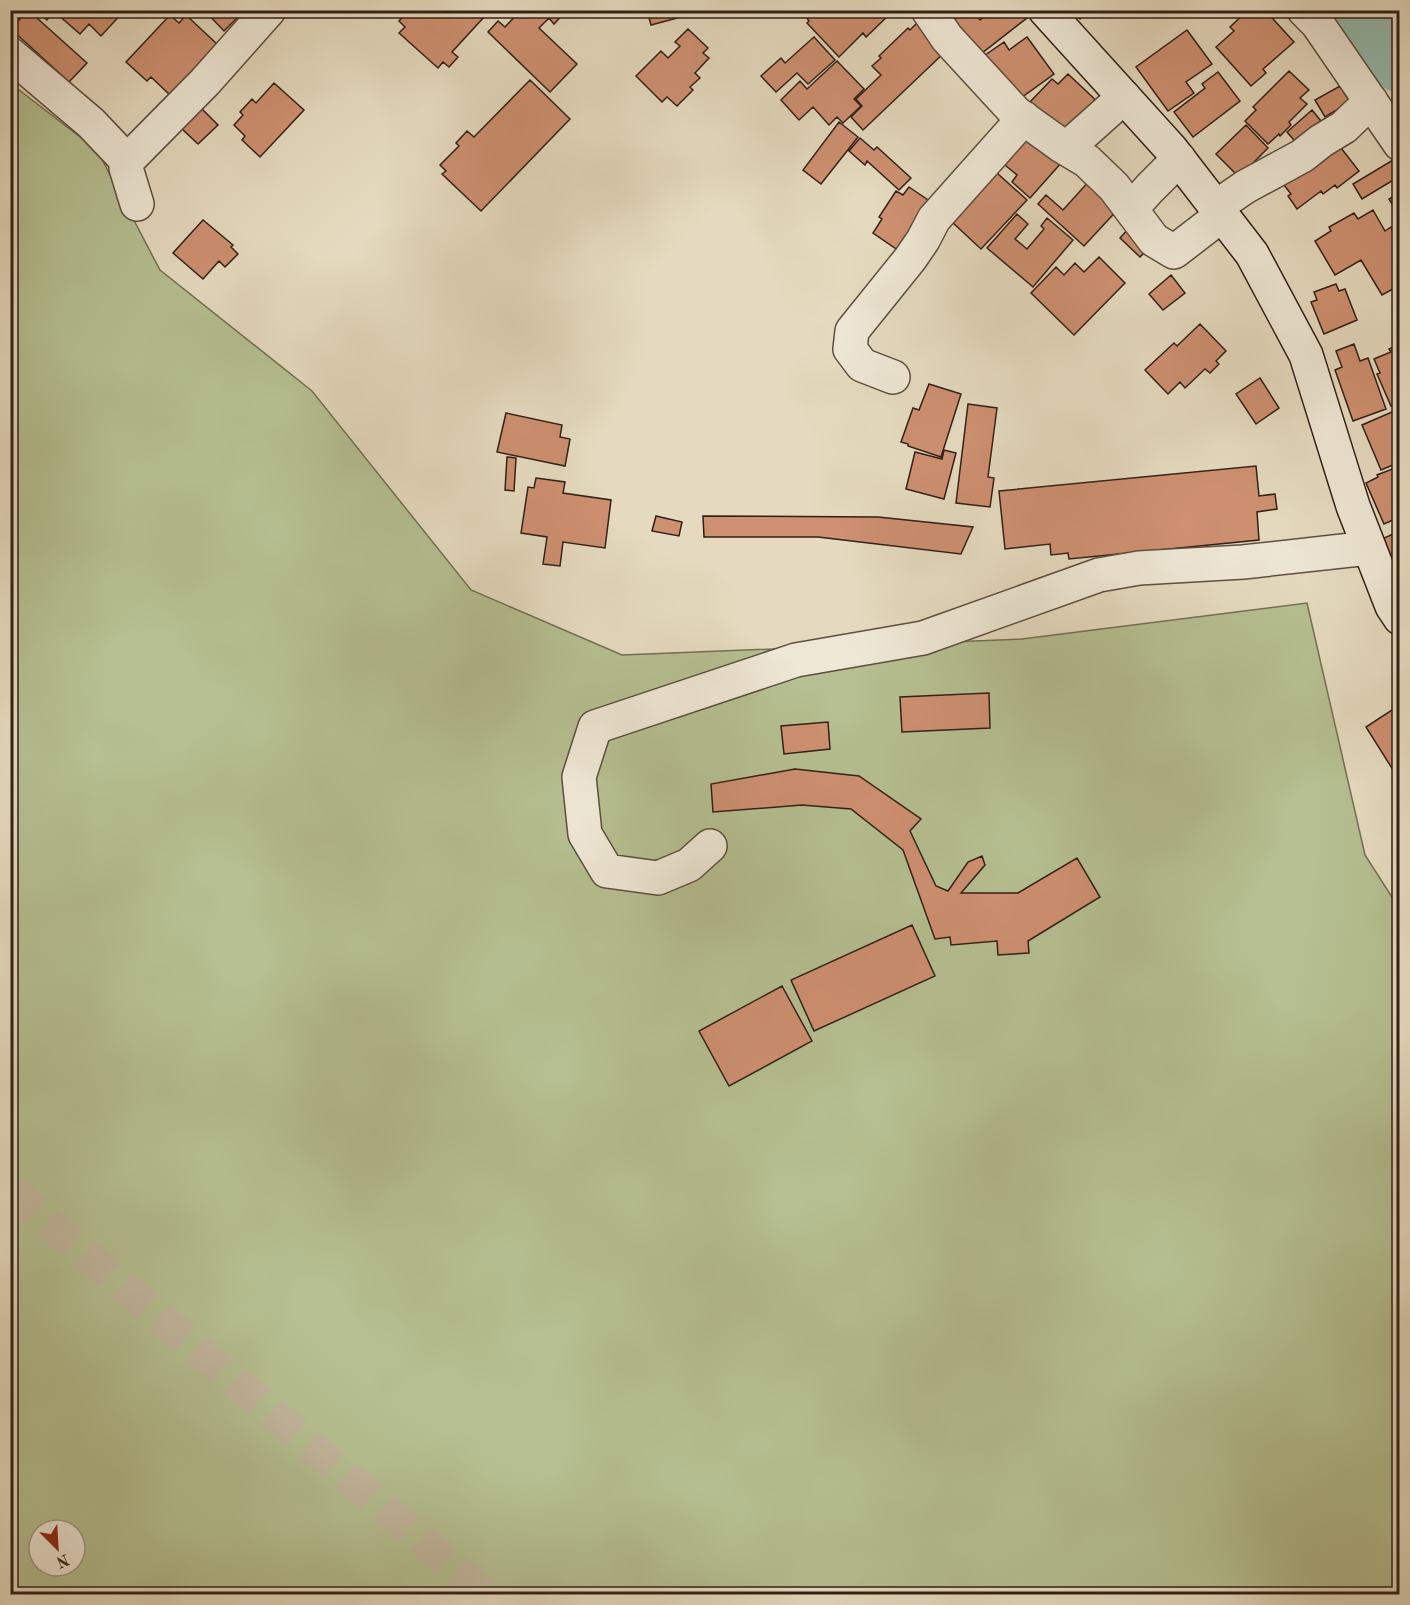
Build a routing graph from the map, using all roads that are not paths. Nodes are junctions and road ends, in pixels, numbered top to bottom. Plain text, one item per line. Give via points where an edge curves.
1 (269, 10) edge
2 (928, 10) edge
3 (1045, 10) edge
4 (1304, 10) edge
5 (10, 54) edge
6 (1124, 96) junction
7 (1371, 101) junction
8 (1024, 118) junction
9 (1400, 144) edge
10 (1066, 148) junction
11 (1179, 159) junction
12 (127, 161) junction
13 (137, 204) dead end
14 (1131, 209) junction
15 (1219, 211) junction
16 (893, 376) dead end
17 (1370, 548) junction
18 (1400, 618) edge
19 (710, 846) dead end

1 - 12 street
2 - 8 street via 947,38
3 - 6 street
4 - 7 street
5 - 12 street via 91,123
6 - 10 street
6 - 11 street
7 - 9 street
7 - 15 street via 1344,127 1237,192
8 - 10 street
8 - 16 street via 934,219 910,259 852,331 850,349 862,365
10 - 14 street via 1087,161
11 - 14 street
11 - 15 street
12 - 13 street
14 - 15 street via 1154,240 1174,252
15 - 17 street via 1252,254 1306,355
17 - 18 street
17 - 19 street via 1099,575 923,638 796,660 595,727 579,777 585,834 606,871 658,879 689,865

